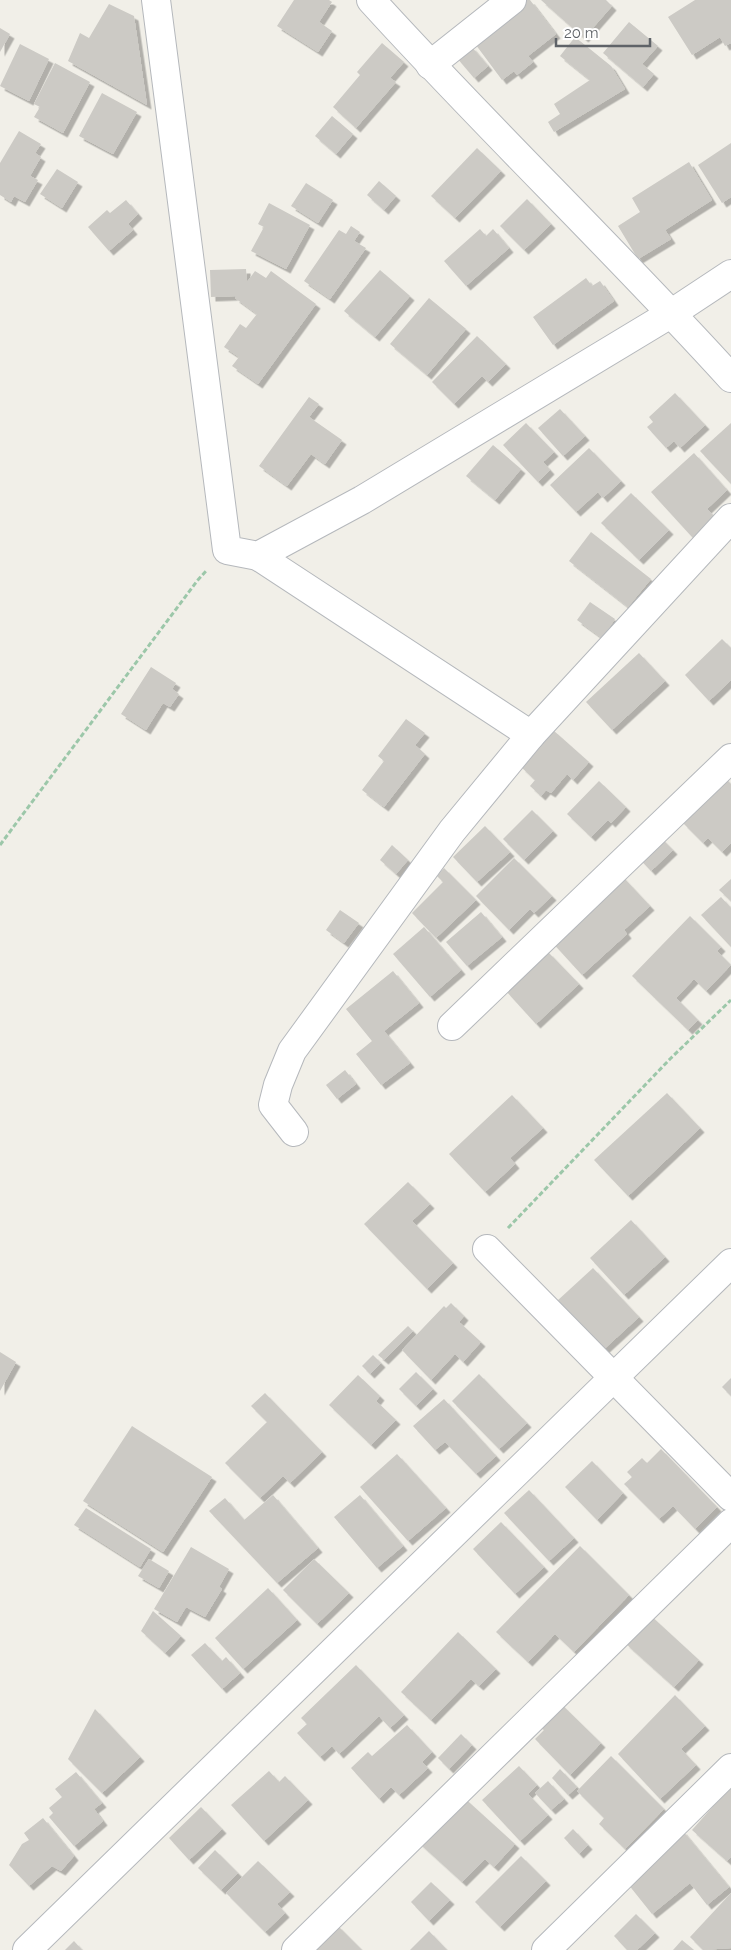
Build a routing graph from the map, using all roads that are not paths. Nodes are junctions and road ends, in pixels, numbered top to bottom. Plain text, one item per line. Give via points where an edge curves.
1 (156, 0) edge
2 (371, 0) edge
3 (512, 0) edge
4 (430, 66) junction
5 (731, 274) edge
6 (672, 313) junction
7 (731, 378) edge
8 (731, 518) edge
9 (258, 556) junction
10 (531, 735) junction
11 (731, 758) edge
12 (452, 1026) dead end
13 (294, 1132) dead end
14 (487, 1249) road end
15 (731, 1263) edge
16 (613, 1379) junction
17 (731, 1497) edge
18 (731, 1523) edge
19 (731, 1768) edge
20 (27, 1950) edge
21 (296, 1950) edge
22 (546, 1950) edge

1 - 9 street via 227,550
2 - 4 street
3 - 4 street
4 - 6 street
5 - 6 street
6 - 7 street
6 - 9 street via 362,500
8 - 10 street
9 - 10 street
10 - 13 street via 452,831 292,1051 272,1105
11 - 12 street
14 - 16 street
15 - 16 street
16 - 17 street
16 - 20 street
18 - 21 street
19 - 22 street

